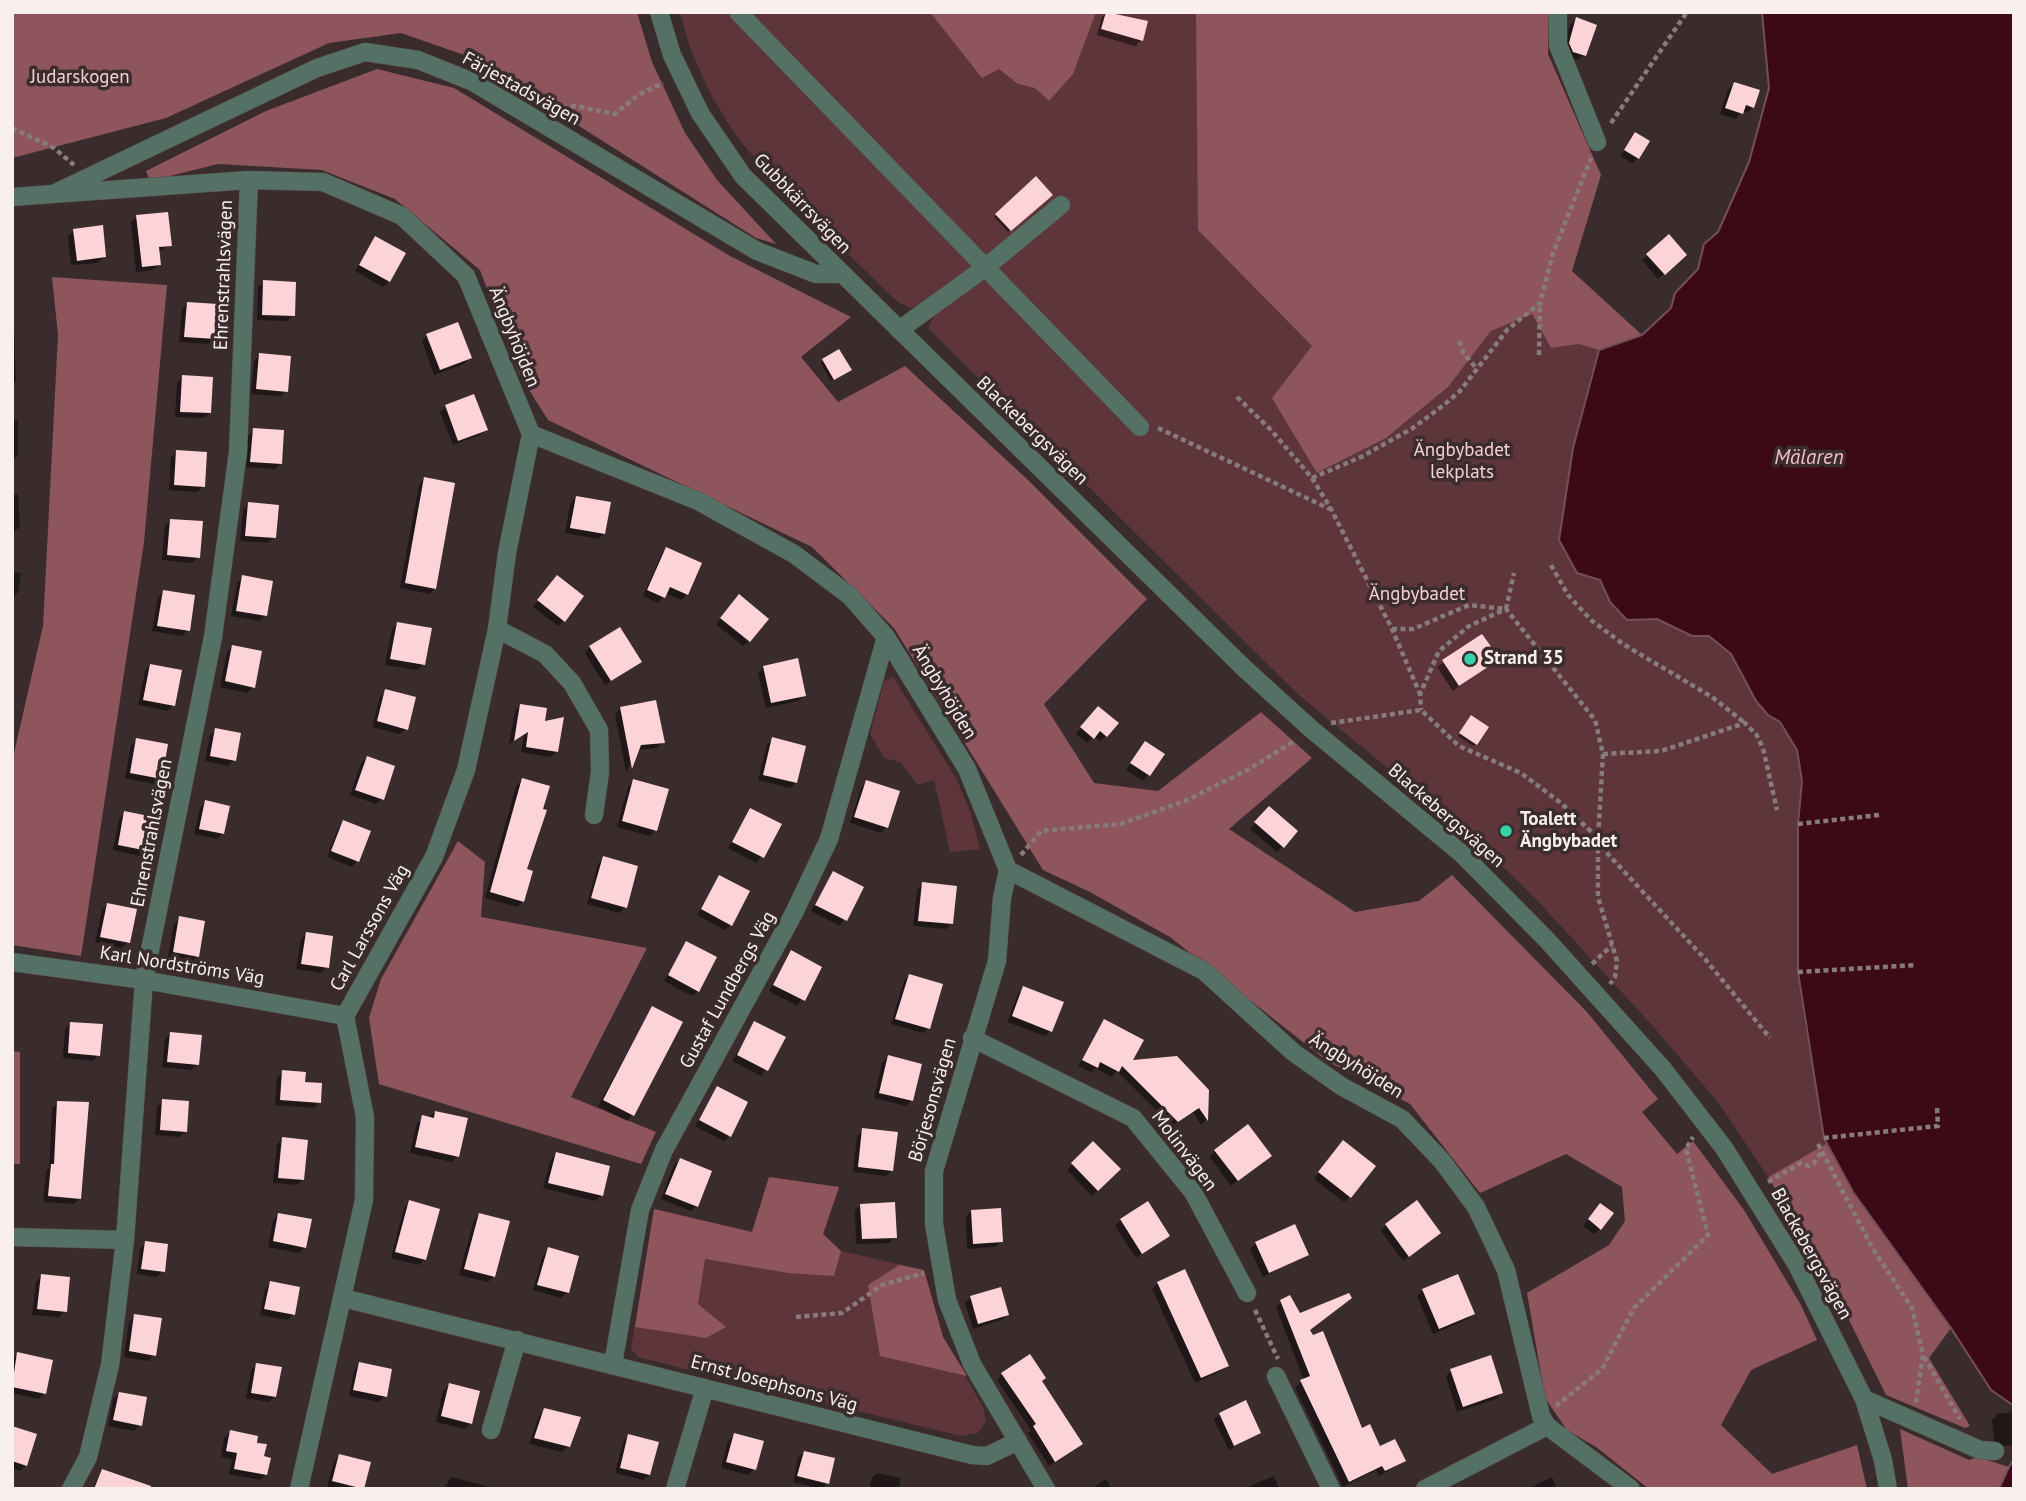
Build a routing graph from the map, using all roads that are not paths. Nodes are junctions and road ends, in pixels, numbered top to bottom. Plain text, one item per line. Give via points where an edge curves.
1 (659, 12) edge
2 (737, 12) edge
3 (1558, 12) edge
4 (1597, 142) road end
5 (249, 180) junction
6 (53, 194) junction
7 (12, 197) edge
8 (1061, 205) dead end
9 (986, 267) junction
10 (842, 274) junction
11 (899, 330) junction
12 (1140, 427) road end
13 (531, 434) junction
14 (497, 629) junction
15 (886, 637) junction
16 (594, 815) dead end
17 (1009, 870) junction
18 (12, 962) edge
19 (144, 980) junction
20 (345, 1016) junction
21 (972, 1038) junction
22 (12, 1237) edge
23 (125, 1240) junction
24 (1247, 1293) road end
25 (343, 1298) junction
26 (517, 1340) junction
27 (613, 1364) junction
28 (1276, 1376) road end
29 (705, 1388) junction
30 (1864, 1399) junction
31 (1546, 1426) junction
32 (491, 1430) dead end
33 (1018, 1441) junction
34 (1995, 1451) dead end
35 (71, 1489) edge
36 (299, 1489) edge
37 (675, 1489) edge
38 (1046, 1489) edge
39 (1331, 1489) edge
40 (1426, 1489) edge
41 (1631, 1489) edge
42 (1888, 1489) edge

1 - 10 street, Gubbkärrsvägen via 672,55 700,113 743,176
2 - 9 street
3 - 4 street via 1558,45
5 - 6 street, Ängbyhöjden
5 - 13 street, Ängbyhöjden via 323,182 402,216 466,276
5 - 19 street, Ehrenstrahlsvägen via 237,452 213,637
6 - 7 street, Färjestadsvägen
6 - 10 street, Färjestadsvägen via 317,68 365,52 418,60 473,82 757,251 816,274
8 - 9 street
9 - 11 street
9 - 12 street
10 - 11 street, Blackebergsvägen
11 - 30 street, Blackebergsvägen via 1234,658 1304,733 1462,854 1594,992 1663,1069 1724,1148 1797,1265
13 - 14 street, Carl Larssons Väg
13 - 15 street, Ängbyhöjden via 698,501 794,554 850,596
14 - 16 street via 545,654 572,682 599,730
14 - 20 street, Carl Larssons Väg via 466,770 434,857
15 - 17 street, Ängbyhöjden via 967,769
15 - 27 street, Gustaf Lundbergs Väg via 828,839 794,913 664,1150 639,1210
17 - 21 street, Börjesonsvägen via 1002,898 998,961
17 - 31 street, Ängbyhöjden via 1204,971 1293,1052 1341,1086 1402,1119 1442,1161 1476,1207 1506,1270
18 - 19 street, Karl Nordströms Väg
19 - 20 street, Karl Nordströms Väg
19 - 23 street, Ehrenstrahlsvägen
20 - 25 street, Carl Larssons Väg via 366,1117 364,1200
21 - 24 street, Molinvägen via 1133,1118 1192,1192
21 - 33 street, Börjesonsvägen via 934,1171 934,1224 947,1300 972,1364
22 - 23 street
23 - 35 street, Ehrenstrahlsvägen via 110,1365 88,1457
25 - 26 street, Ernst Josephsons Väg
25 - 36 street, Carl Larssons Väg
26 - 27 street, Ernst Josephsons Väg
26 - 32 street
27 - 29 street, Ernst Josephsons Väg
28 - 39 street
29 - 33 street, Ernst Josephsons Väg via 972,1455 987,1456
29 - 37 street
30 - 34 street via 1971,1446
30 - 42 street, Blackebergsvägen via 1884,1460
31 - 40 street
31 - 41 street
33 - 38 street, Börjesonsvägen

